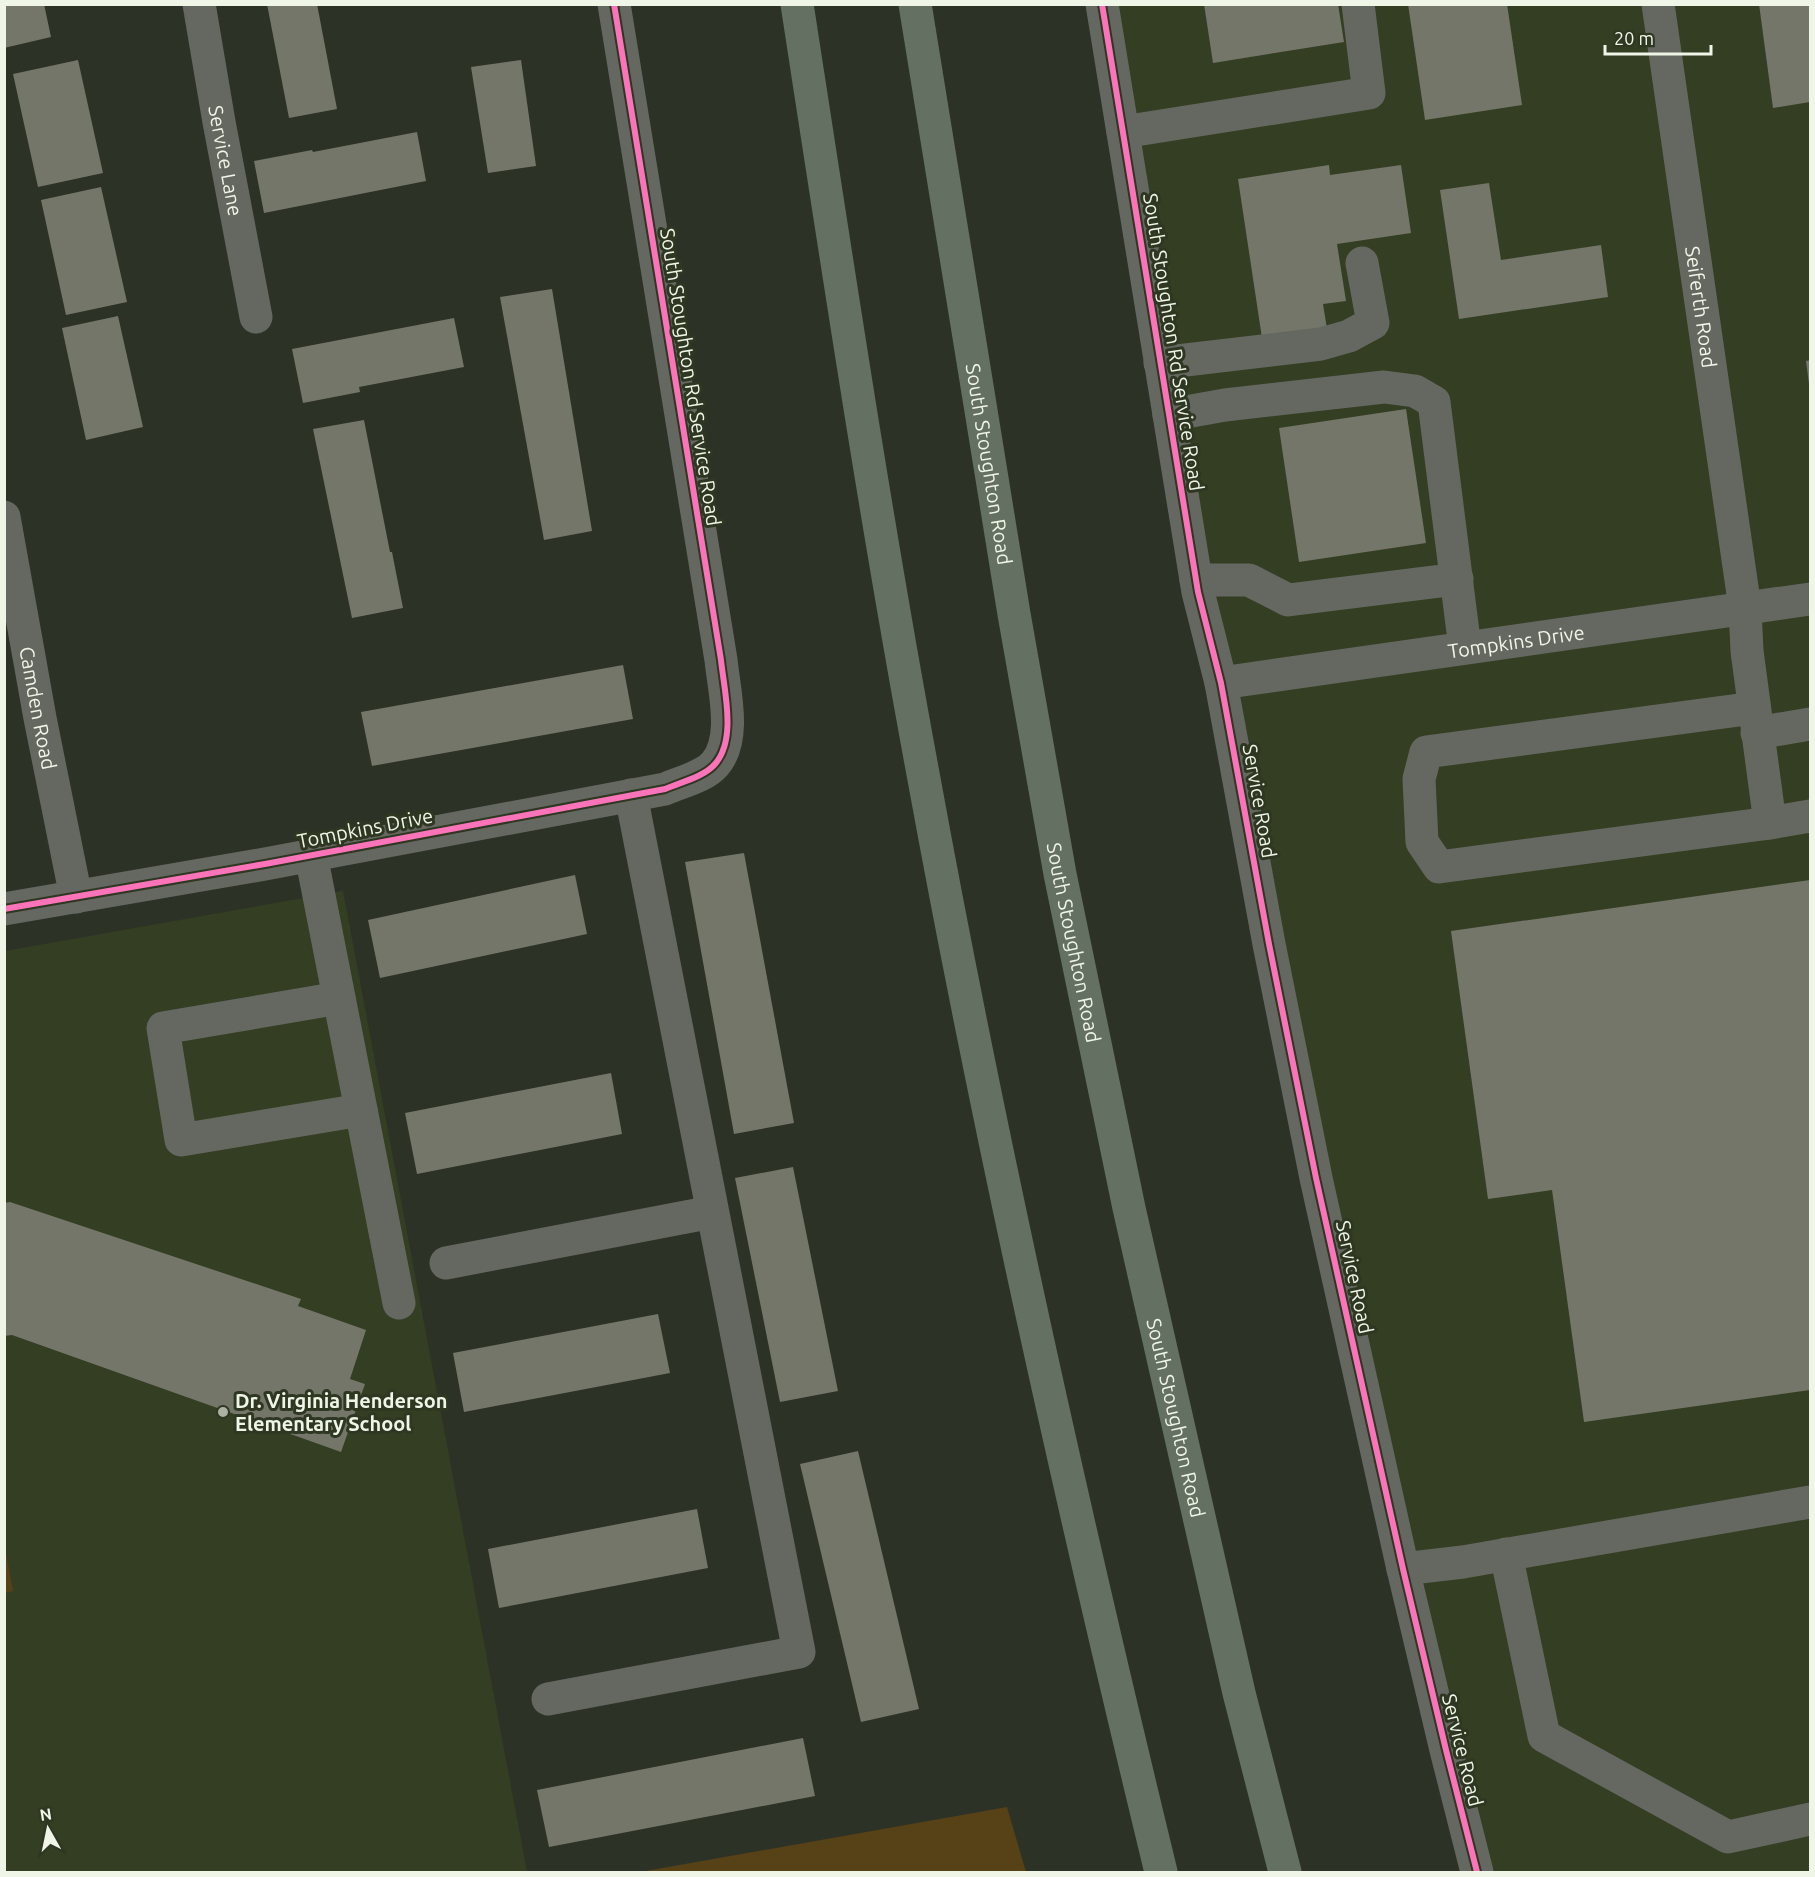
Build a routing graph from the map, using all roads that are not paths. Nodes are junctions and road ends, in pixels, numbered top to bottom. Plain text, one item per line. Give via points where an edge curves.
1 (199, 4) edge
2 (614, 4) edge
3 (797, 4) edge
4 (915, 4) edge
5 (1102, 4) edge
6 (1358, 4) edge
7 (1658, 4) edge
8 (1123, 132) junction
9 (1362, 263) dead end
10 (256, 317) dead end
11 (1160, 363) junction
12 (1169, 416) junction
13 (4, 517) edge
14 (1457, 579) junction
15 (1196, 580) junction
16 (1810, 599) edge
17 (1745, 608) junction
18 (1466, 648) junction
19 (1221, 683) junction
20 (1756, 720) junction
21 (1810, 724) edge
22 (721, 755) joint
23 (631, 795) junction
24 (1810, 816) edge
25 (1770, 823) junction
26 (311, 855) junction
27 (76, 897) junction
28 (4, 909) edge
29 (339, 998) junction
30 (361, 1110) junction
31 (712, 1212) junction
32 (446, 1263) dead end
33 (399, 1303) dead end
34 (1810, 1502) edge
35 (1506, 1554) junction
36 (1403, 1569) junction
37 (548, 1699) dead end
38 (1810, 1819) edge
39 (1161, 1872) edge
40 (1285, 1872) edge
41 (1478, 1872) edge

1 - 10 street, Service Lane
2 - 22 street, South Stoughton Rd Service Road via 721,660 728,732
3 - 39 main road via 929,809 1045,1377
4 - 40 main road, South Stoughton Road via 1060,874 1134,1231 1239,1693
5 - 8 street, South Stoughton Rd Service Road
6 - 8 street via 1369,93
7 - 17 street, Seiferth Road
8 - 11 street, South Stoughton Rd Service Road
9 - 11 street via 1373,323 1349,336 1321,344
11 - 12 street, South Stoughton Rd Service Road
12 - 14 street via 1225,405 1384,387 1415,391 1434,402
12 - 15 street, South Stoughton Rd Service Road
13 - 27 street, Camden Road
14 - 15 street via 1288,600 1249,580
14 - 18 street
15 - 19 street, South Stoughton Rd Service Road
16 - 17 street, Tompkins Drive
17 - 18 street, Tompkins Drive
17 - 20 street, Seiferth Road
18 - 19 street, Tompkins Drive
19 - 36 street, Service Road via 1302,1108
20 - 21 street
20 - 25 street, Seiferth Road
20 - 25 street via 1426,752 1419,779 1422,842 1439,867
22 - 23 street, Tompkins Drive via 715,764 693,777 665,789
23 - 26 street, Tompkins Drive
23 - 31 street
24 - 25 street
26 - 27 street, Tompkins Drive
26 - 29 street
27 - 28 street, Tompkins Drive
29 - 30 street
29 - 30 street via 163,1028 181,1140
30 - 33 street
31 - 32 street
31 - 37 street via 799,1652
34 - 35 street
35 - 36 street
35 - 38 street via 1544,1736 1728,1837
36 - 41 street, Service Road

